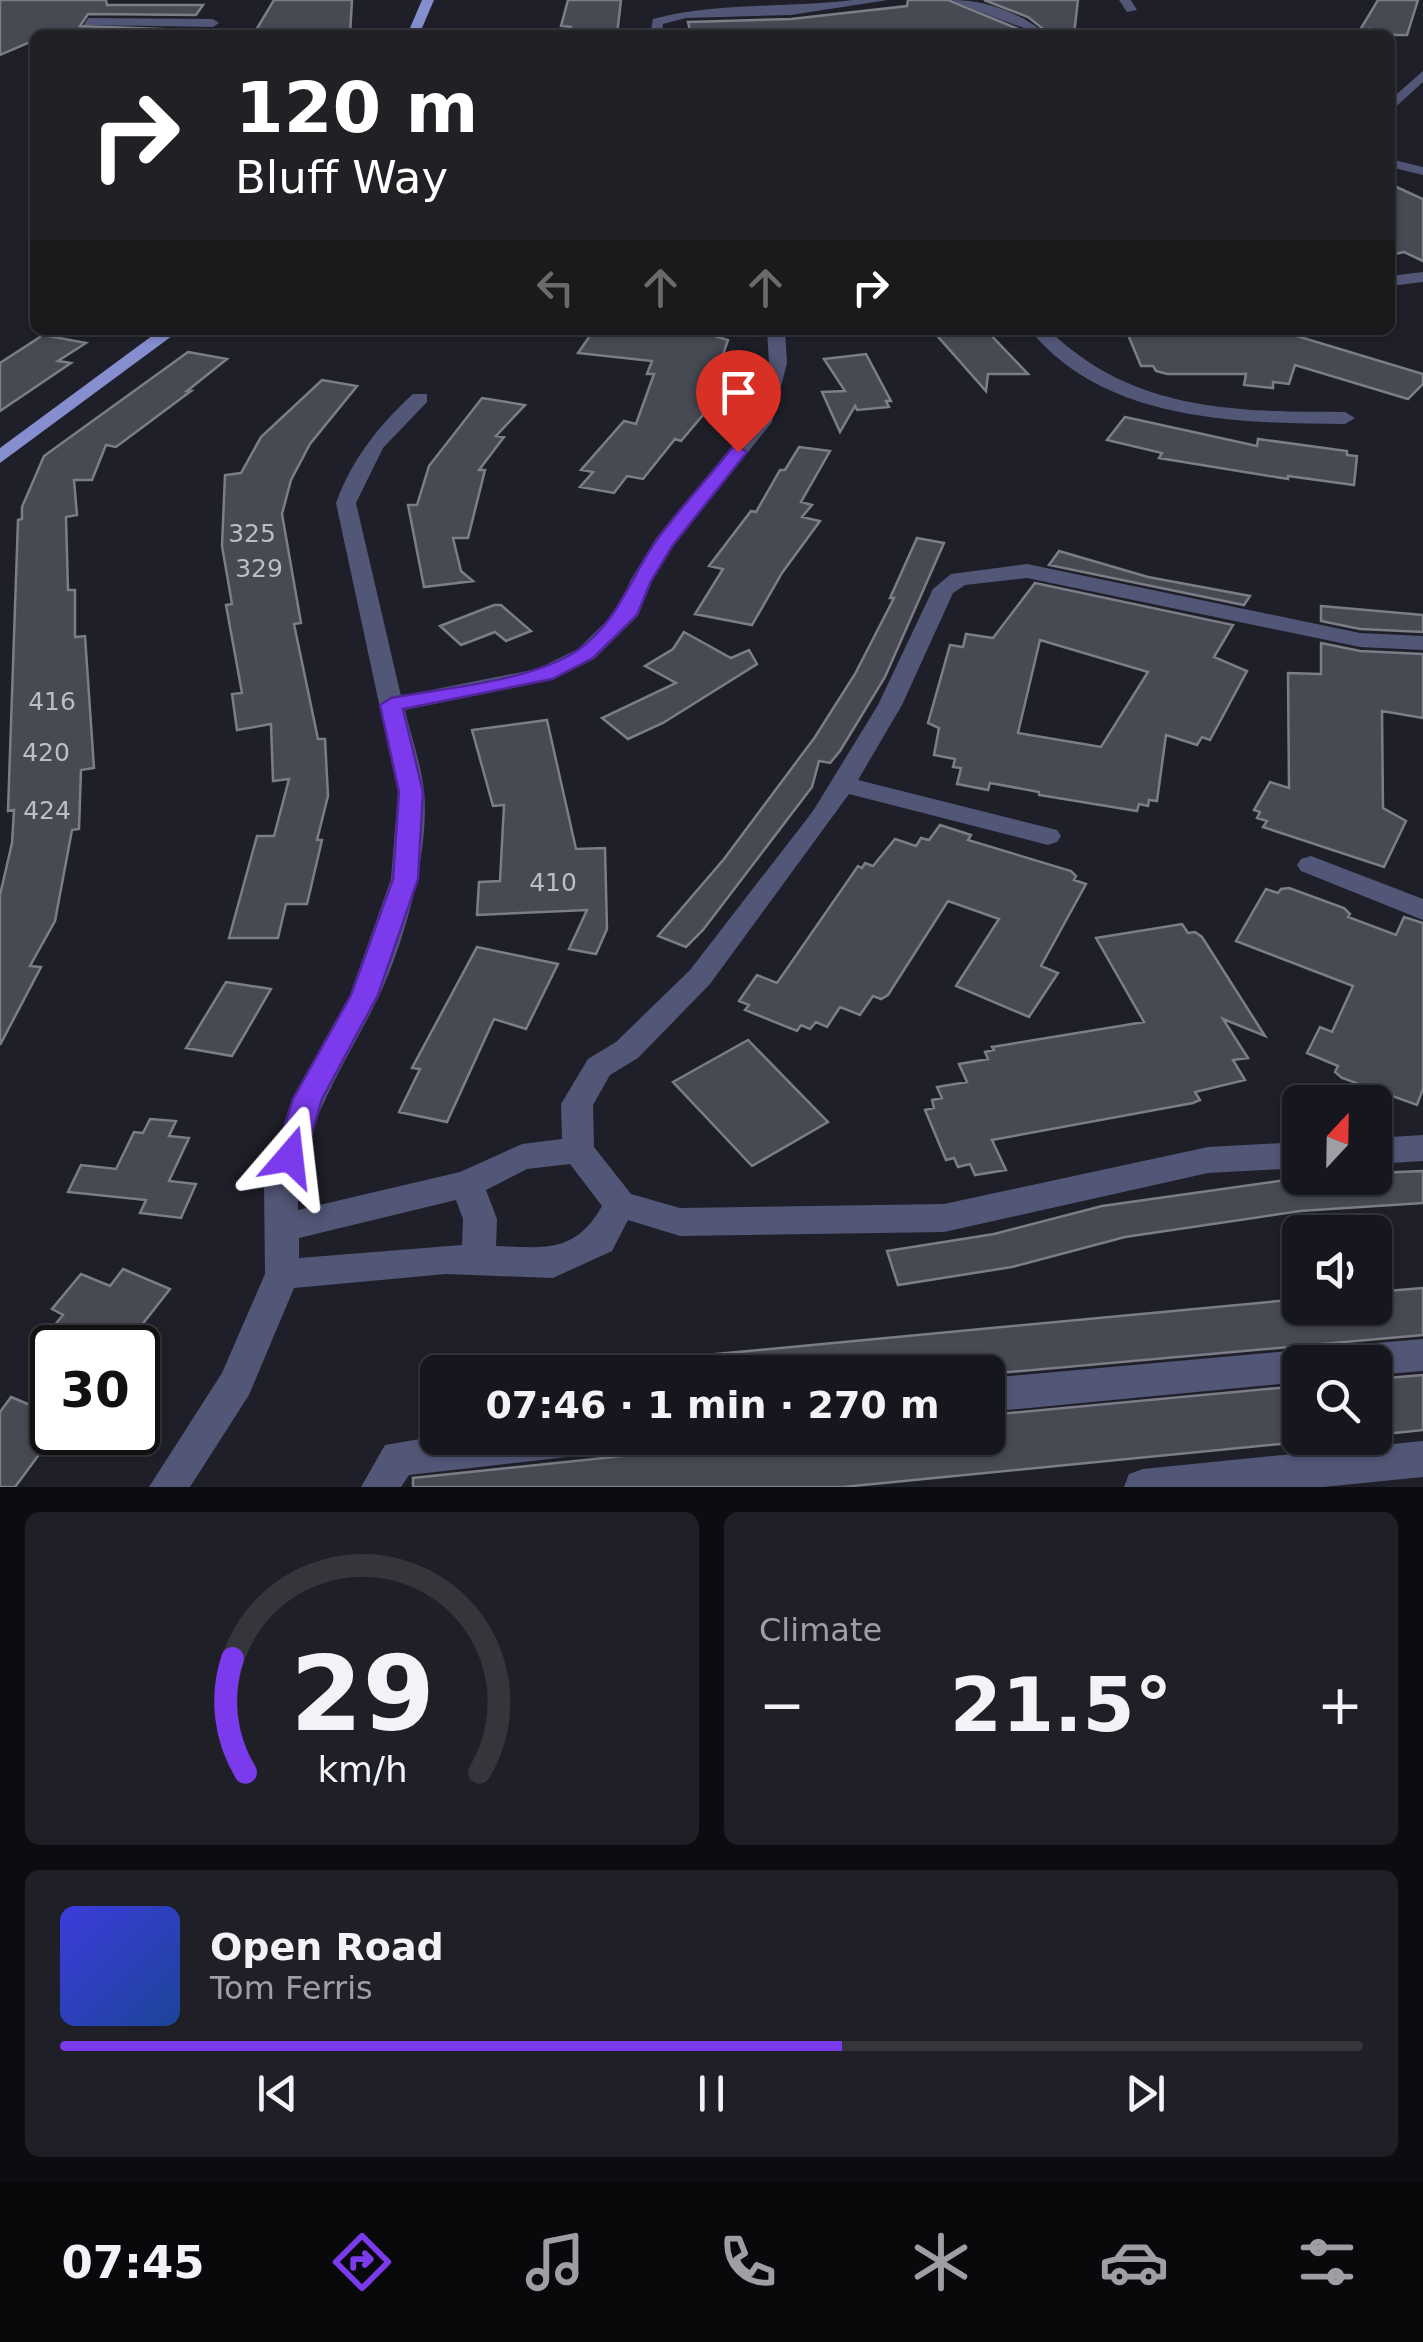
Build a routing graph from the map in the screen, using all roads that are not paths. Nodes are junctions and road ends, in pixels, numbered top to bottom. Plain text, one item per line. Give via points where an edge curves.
1 (428, 0) edge
2 (882, 0) edge
3 (958, 0) edge
4 (88, 22) dead end
5 (205, 30) edge
6 (415, 30) edge
7 (656, 30) edge
8 (1034, 30) edge
9 (1423, 75) edge
10 (1395, 103) edge
11 (1395, 164) edge
12 (1423, 171) edge
13 (1423, 277) edge
14 (1395, 280) edge
15 (164, 335) edge
16 (776, 335) edge
17 (1043, 335) edge
18 (420, 398) dead end
19 (1346, 418) dead end
20 (0, 457) edge
21 (1423, 644) edge
22 (391, 705) junction
23 (842, 784) junction
24 (1048, 836) dead end
25 (1311, 865) dead end
26 (1423, 910) edge
27 (1423, 1148) edge
28 (578, 1150) junction
29 (1392, 1150) edge
30 (1282, 1156) edge
31 (467, 1184) junction
32 (620, 1204) junction
33 (282, 1228) junction
34 (479, 1260) junction
35 (282, 1274) junction
36 (1423, 1355) edge
37 (1392, 1358) edge
38 (1282, 1368) edge
39 (1005, 1393) edge
40 (426, 1455) edge
41 (1423, 1460) edge
42 (168, 1487) edge
43 (380, 1487) edge
44 (1143, 1487) edge

1 - 6 main road
2 - 7 street via 663,18
3 - 8 street
4 - 5 street via 217,17
9 - 10 street
11 - 12 street
13 - 14 street
15 - 20 main road
16 - 22 street via 778,363 762,422 666,542 630,611 586,654 544,674
17 - 19 street via 1061,356 1110,384 1185,407
18 - 22 street via 374,447 346,502
21 - 23 street via 1360,640 1027,571 959,578 944,588 890,705
22 - 33 street via 411,792 405,879 365,995 308,1099 281,1186
23 - 24 street
23 - 28 street via 700,977 627,1050 599,1067 576,1104
25 - 26 street
27 - 29 street
28 - 31 street via 522,1157
28 - 32 street
30 - 32 street via 1208,1160 944,1218 680,1222
31 - 33 street
31 - 34 street via 480,1219
32 - 34 street via 600,1241 553,1263
33 - 35 street
34 - 35 street
35 - 42 street via 236,1384
36 - 37 street
38 - 39 street
40 - 43 street via 398,1458
41 - 44 street

